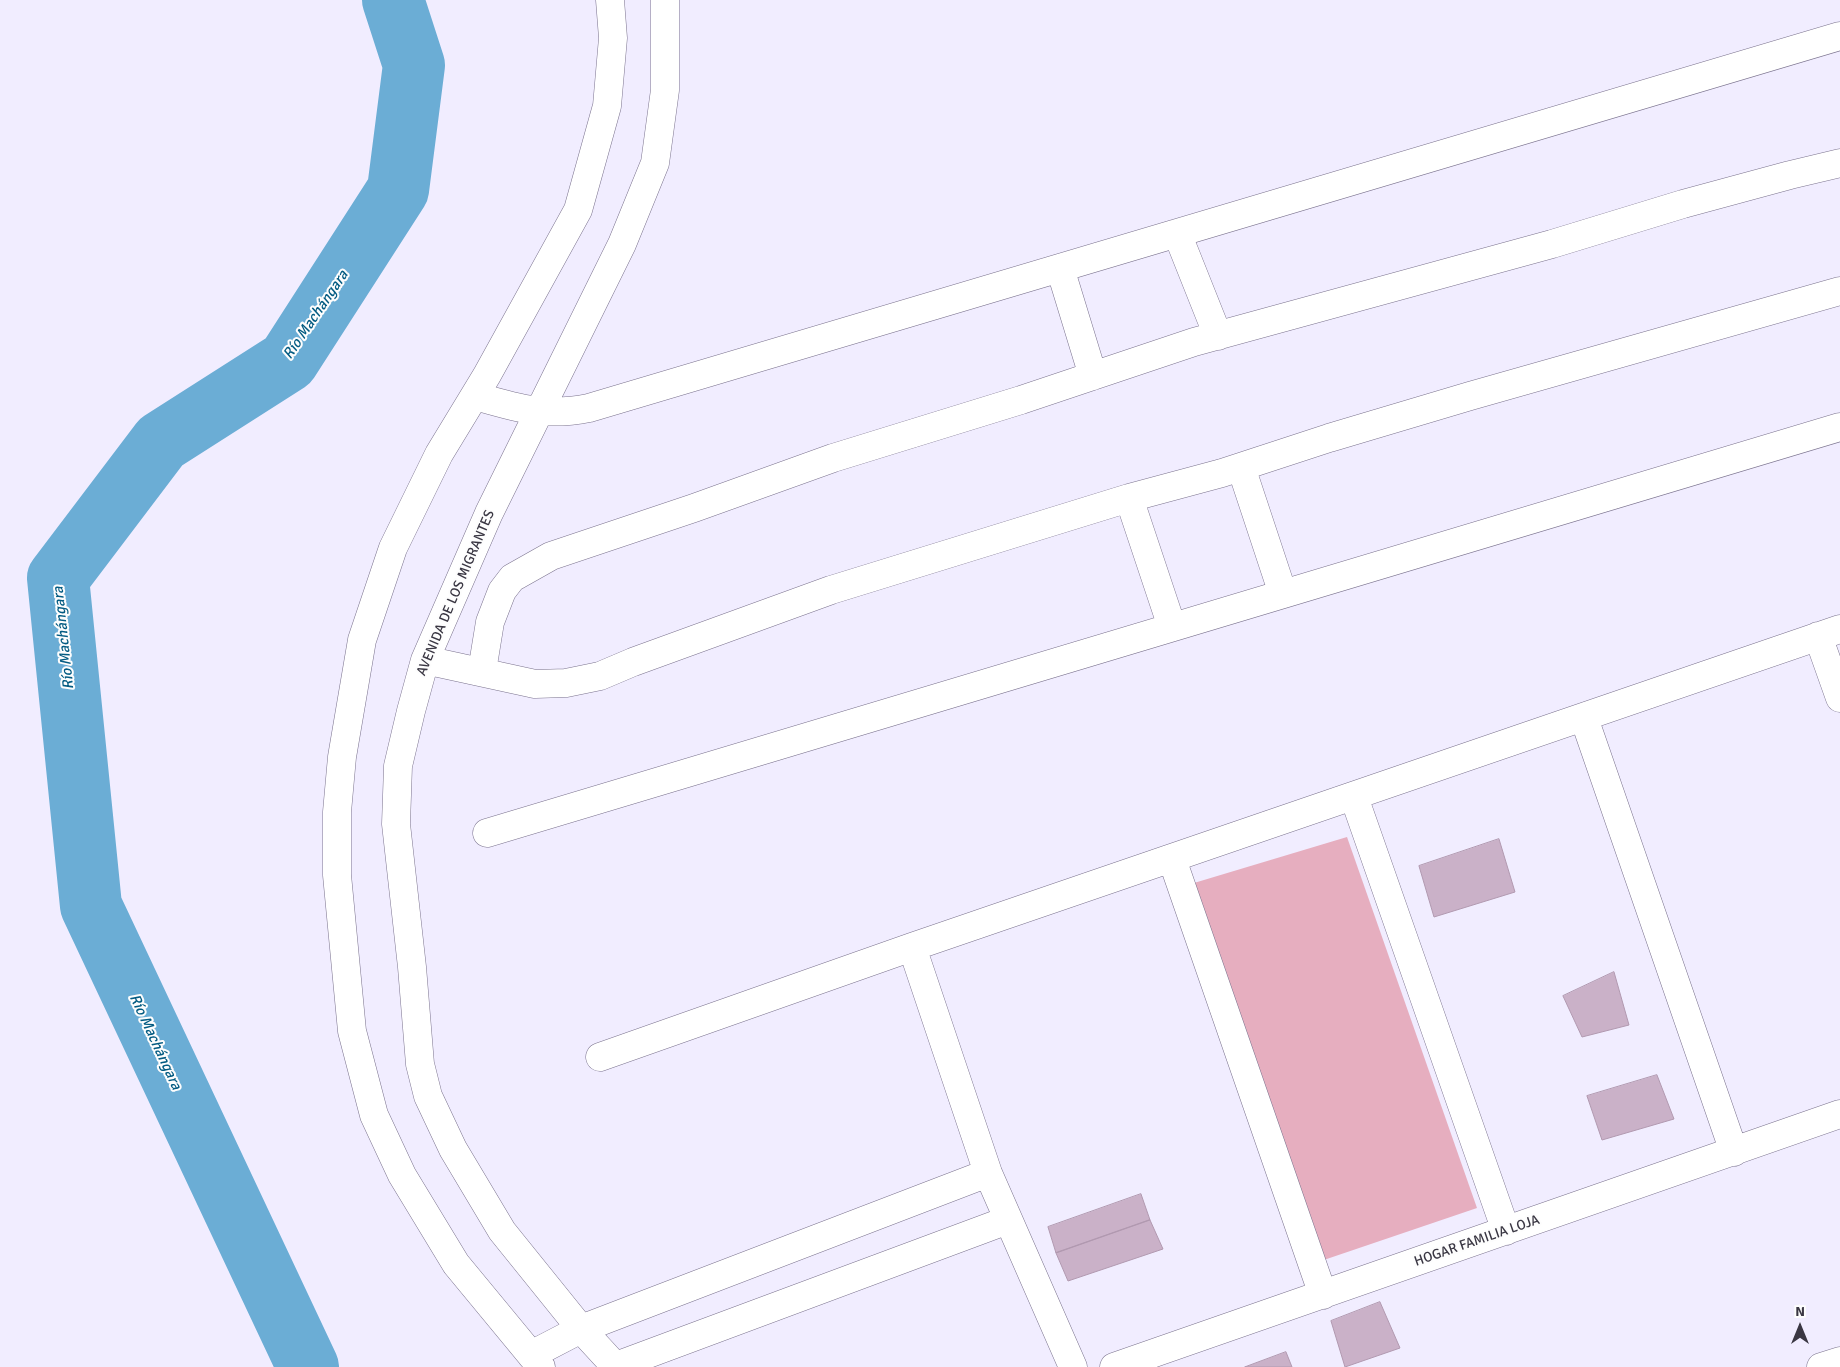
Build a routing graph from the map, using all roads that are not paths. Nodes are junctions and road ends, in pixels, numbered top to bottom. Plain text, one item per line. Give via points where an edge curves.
1 (610, 0) edge
2 (664, 0) edge
3 (1840, 36) edge
4 (1840, 163) edge
5 (1177, 233) junction
6 (1060, 268) junction
7 (1840, 291) edge
8 (1218, 336) junction
9 (1093, 376) junction
10 (475, 396) junction
11 (540, 412) junction
12 (1840, 427) edge
13 (1241, 467) junction
14 (1130, 498) junction
15 (1283, 594) junction
16 (1172, 628) junction
17 (1829, 633) edge
18 (425, 660) junction
19 (482, 671) junction
20 (1840, 698) edge
21 (1584, 718) junction
22 (1354, 797) junction
23 (487, 833) dead end
24 (1172, 859) junction
25 (912, 947) junction
26 (600, 1057) dead end
27 (1840, 1114) edge
28 (1734, 1152) junction
29 (988, 1173) junction
30 (1008, 1220) junction
31 (1506, 1231) junction
32 (1323, 1295) junction
33 (581, 1329) junction
34 (536, 1361) edge
35 (1840, 1361) edge
36 (615, 1367) edge
37 (1073, 1367) edge
38 (1114, 1367) edge
39 (1821, 1367) edge

1 - 10 street via 612,38 607,106 578,210
2 - 11 street, AVENIDA DE LOS MIGRANTES via 665,90 655,163 622,244
3 - 5 street
4 - 8 street
5 - 6 street
5 - 8 street
6 - 9 street
6 - 11 street via 589,408 562,413
7 - 13 street via 1329,438
8 - 9 street
9 - 19 street via 834,458 551,556 512,578 502,591 490,622
10 - 11 street
10 - 34 street via 439,454 393,548 362,640 342,757 337,812 337,875 352,1031 374,1115 402,1175 456,1264
11 - 18 street, AVENIDA DE LOS MIGRANTES via 489,513
12 - 15 street
13 - 14 street
13 - 15 street
14 - 16 street
14 - 19 street via 831,590 600,676 566,683 535,684
15 - 16 street
16 - 23 street
17 - 20 street
17 - 21 street
18 - 19 street
18 - 33 street, AVENIDA DE LOS MIGRANTES via 398,766 396,824 420,1064 428,1096 453,1148 502,1231
21 - 22 street
21 - 28 street
22 - 24 street
22 - 31 street
24 - 25 street
24 - 32 street
25 - 26 street
25 - 29 street
27 - 28 street, HOGAR FAMILIA LOJA
28 - 31 street, HOGAR FAMILIA LOJA
29 - 30 street
29 - 33 street
30 - 36 street
30 - 37 street
31 - 32 street, HOGAR FAMILIA LOJA
32 - 38 street, HOGAR FAMILIA LOJA
33 - 34 street
33 - 36 street, AVENIDA DE LOS MIGRANTES
35 - 39 street

